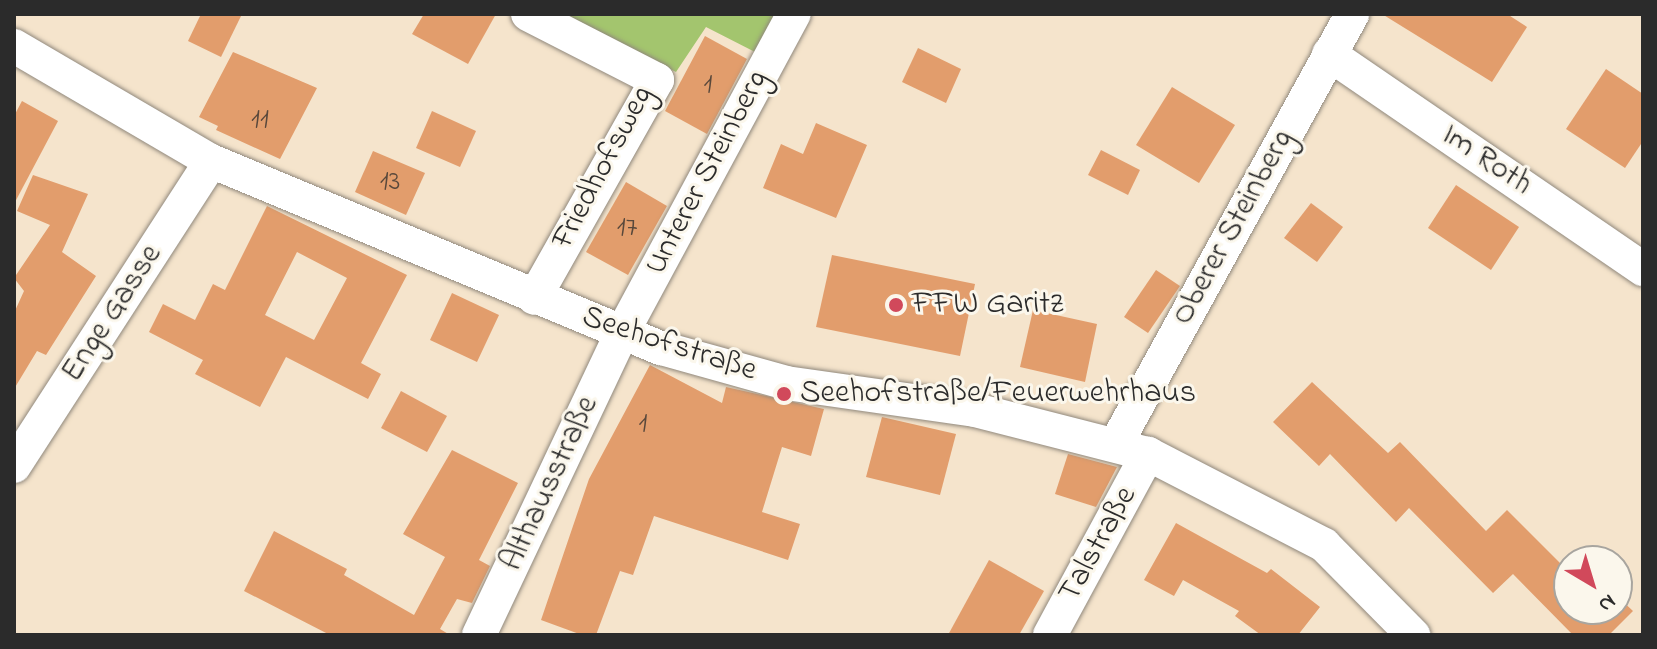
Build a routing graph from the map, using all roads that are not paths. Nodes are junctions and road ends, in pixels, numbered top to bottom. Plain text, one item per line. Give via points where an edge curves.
1 (528, 14) edge
2 (794, 14) edge
3 (1352, 14) edge
4 (14, 46) edge
5 (1329, 54) junction
6 (211, 161) junction
7 (1643, 269) edge
8 (534, 298) junction
9 (622, 333) junction
10 (1117, 442) junction
11 (1148, 454) junction
12 (14, 466) edge
13 (479, 635) edge
14 (1050, 635) edge
15 (1413, 635) edge

1 - 8 street, Friedhofsweg via 657,80
2 - 9 street, Unterer Steinberg
3 - 5 street, Oberer Steinberg
4 - 6 street, Seehofstraße
5 - 7 street, Im Roth
5 - 10 street, Oberer Steinberg
6 - 8 street, Seehofstraße
6 - 12 street, Enge Gasse
8 - 9 street, Seehofstraße
9 - 10 street, Seehofstraße via 786,383 975,410
9 - 13 street, Althausstraße
10 - 11 street, Seehofstraße
11 - 14 street, Talstraße
11 - 15 street, Seehofstraße via 1324,545

